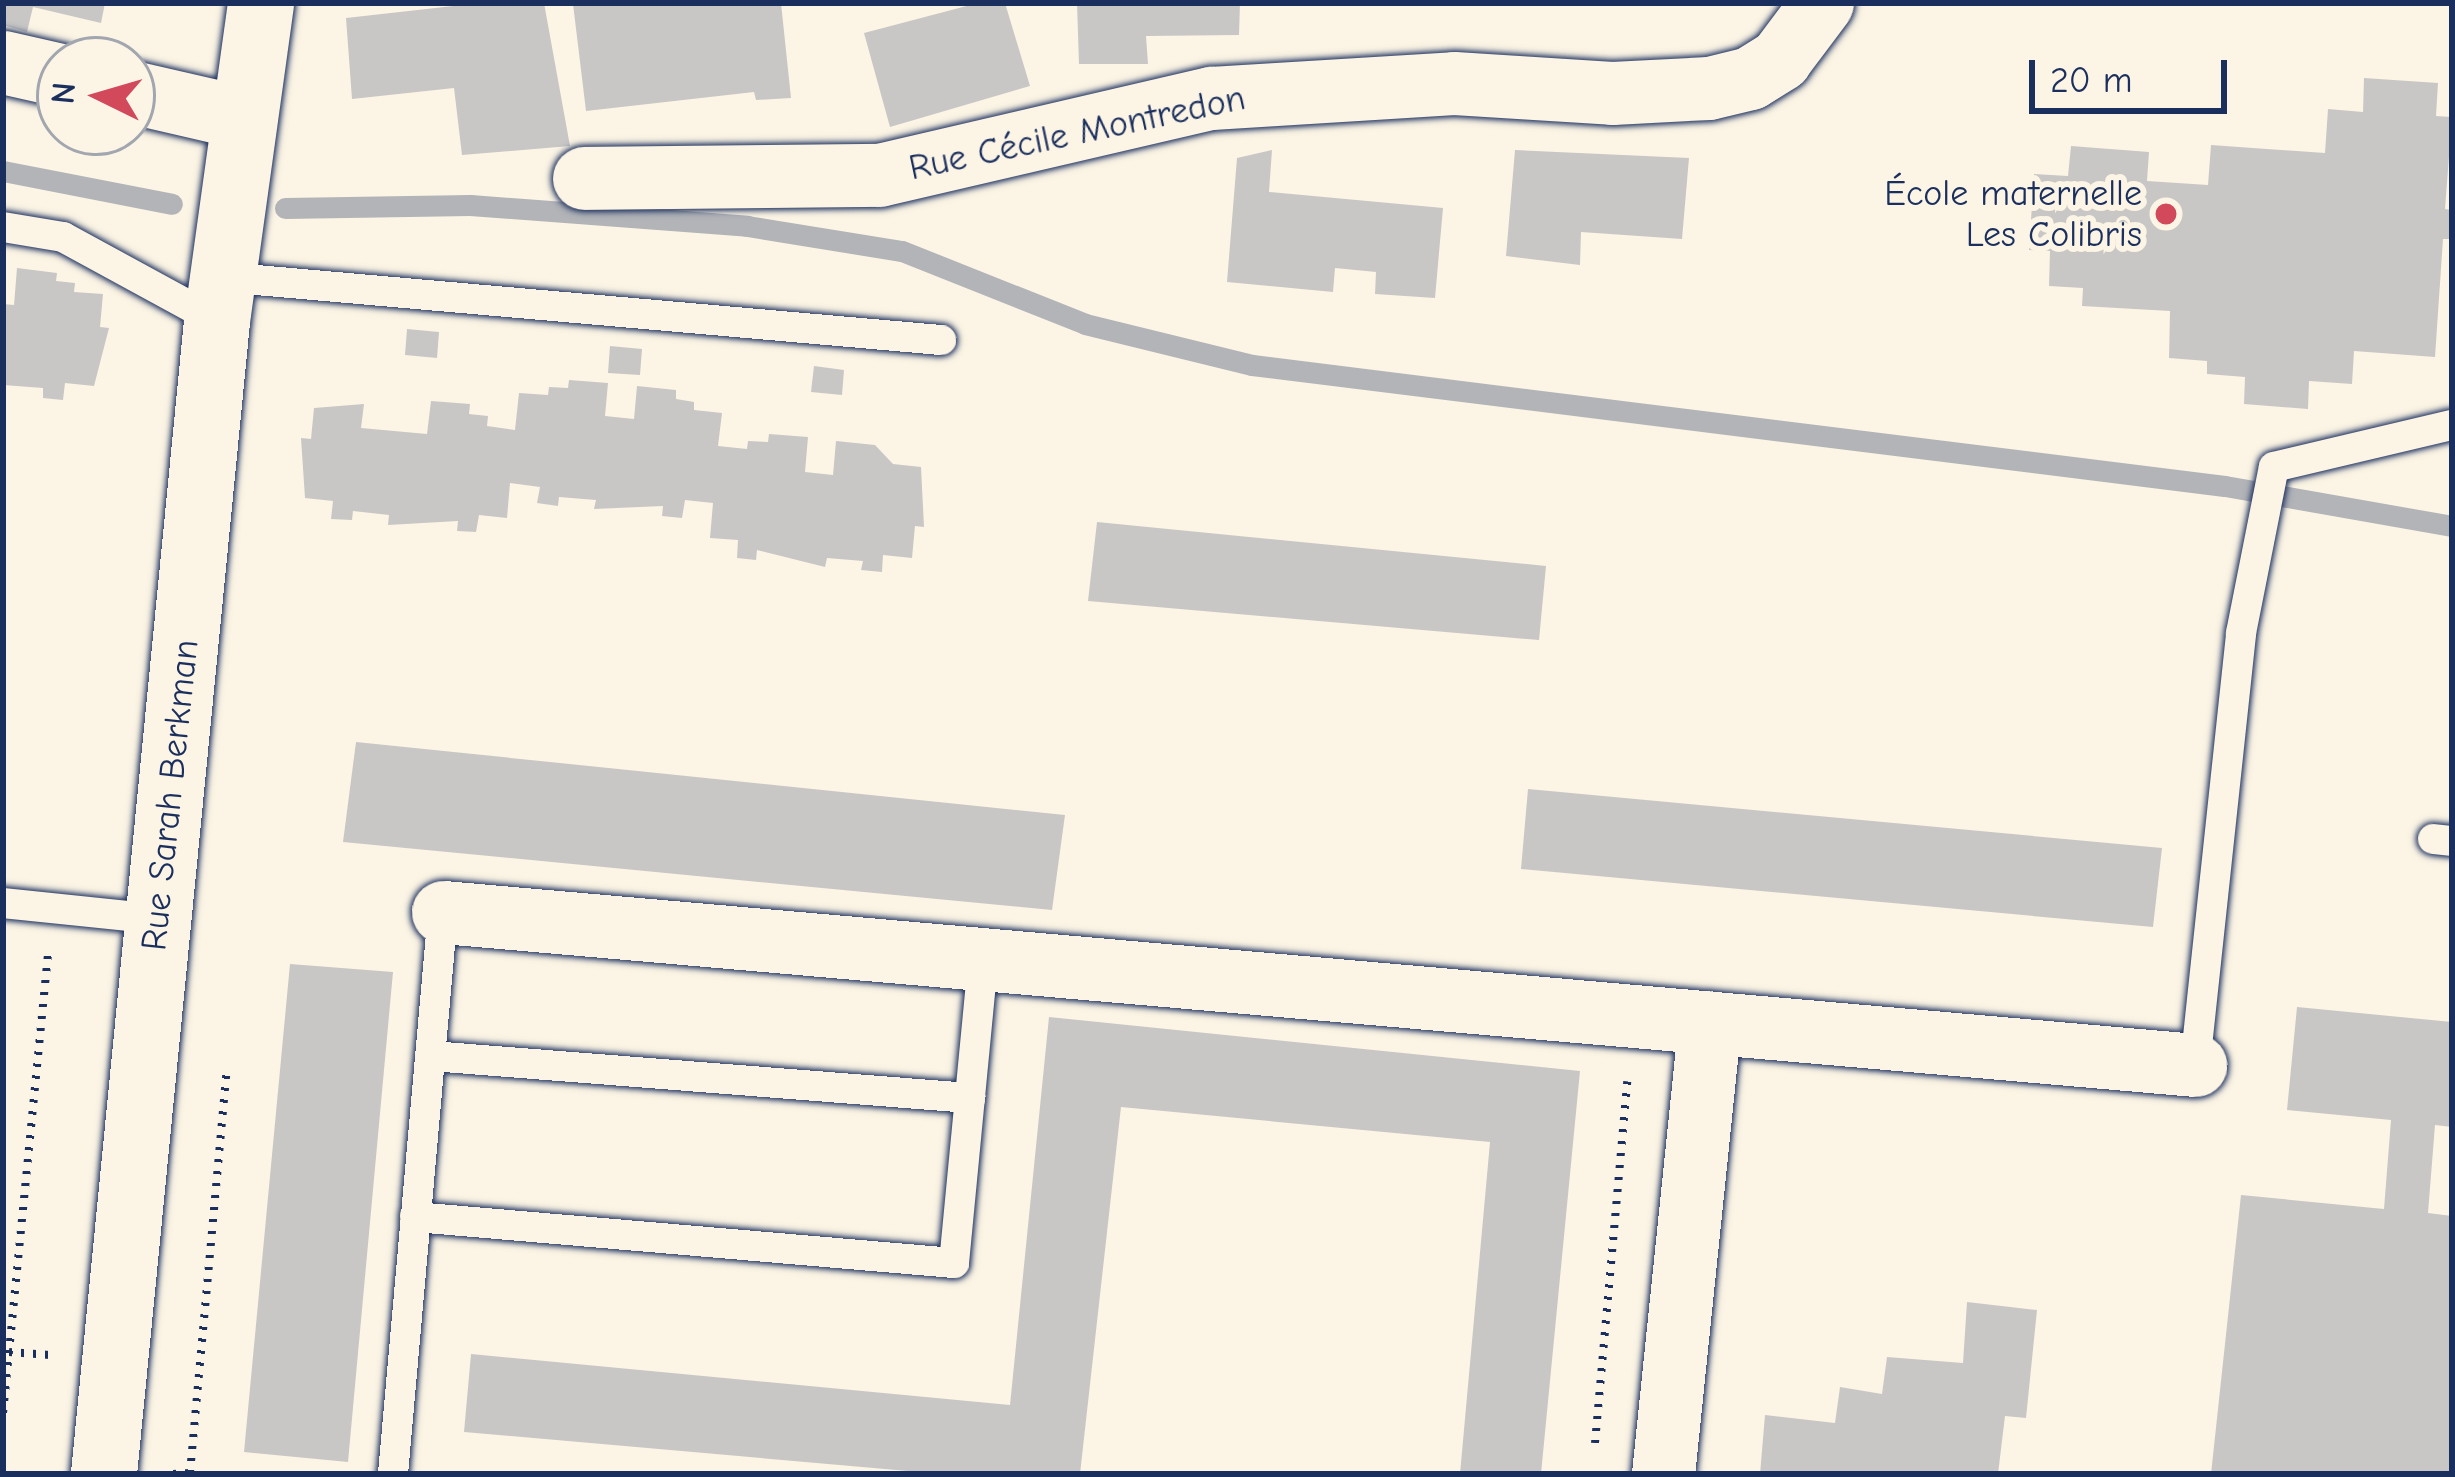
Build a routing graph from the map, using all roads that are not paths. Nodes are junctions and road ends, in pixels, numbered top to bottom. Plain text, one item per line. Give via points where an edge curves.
1 (261, 3) edge
2 (1822, 3) edge
3 (3, 62) edge
4 (36, 70) edge
5 (156, 98) edge
6 (240, 117) junction
7 (584, 178) dead end
8 (3, 226) edge
9 (219, 299) junction
10 (940, 340) dead end
11 (2452, 425) edge
12 (3, 903) edge
13 (443, 913) joint
14 (158, 919) junction
15 (983, 960) junction
16 (1711, 1022) junction
17 (430, 1056) junction
18 (2194, 1065) joint
19 (970, 1098) junction
20 (416, 1217) junction
21 (104, 1474) edge
22 (393, 1474) edge
23 (1664, 1474) edge

1 - 6 main road, Rue Sarah Berkman
2 - 7 street, Rue Cécile Montredon via 1780,59 1709,88 1612,93 1454,83 1211,98 879,175
3 - 4 street
5 - 6 street
6 - 9 main road, Rue Sarah Berkman
8 - 9 lane via 63,237
9 - 10 lane
9 - 14 main road, Rue Sarah Berkman
11 - 18 lane via 2274,467 2241,633
12 - 14 lane
13 - 15 street
13 - 17 lane
14 - 21 main road, Rue Sarah Berkman
15 - 16 street
15 - 19 lane
16 - 18 street
16 - 23 street
17 - 19 lane
17 - 20 lane
19 - 20 lane via 954,1263
20 - 22 lane

